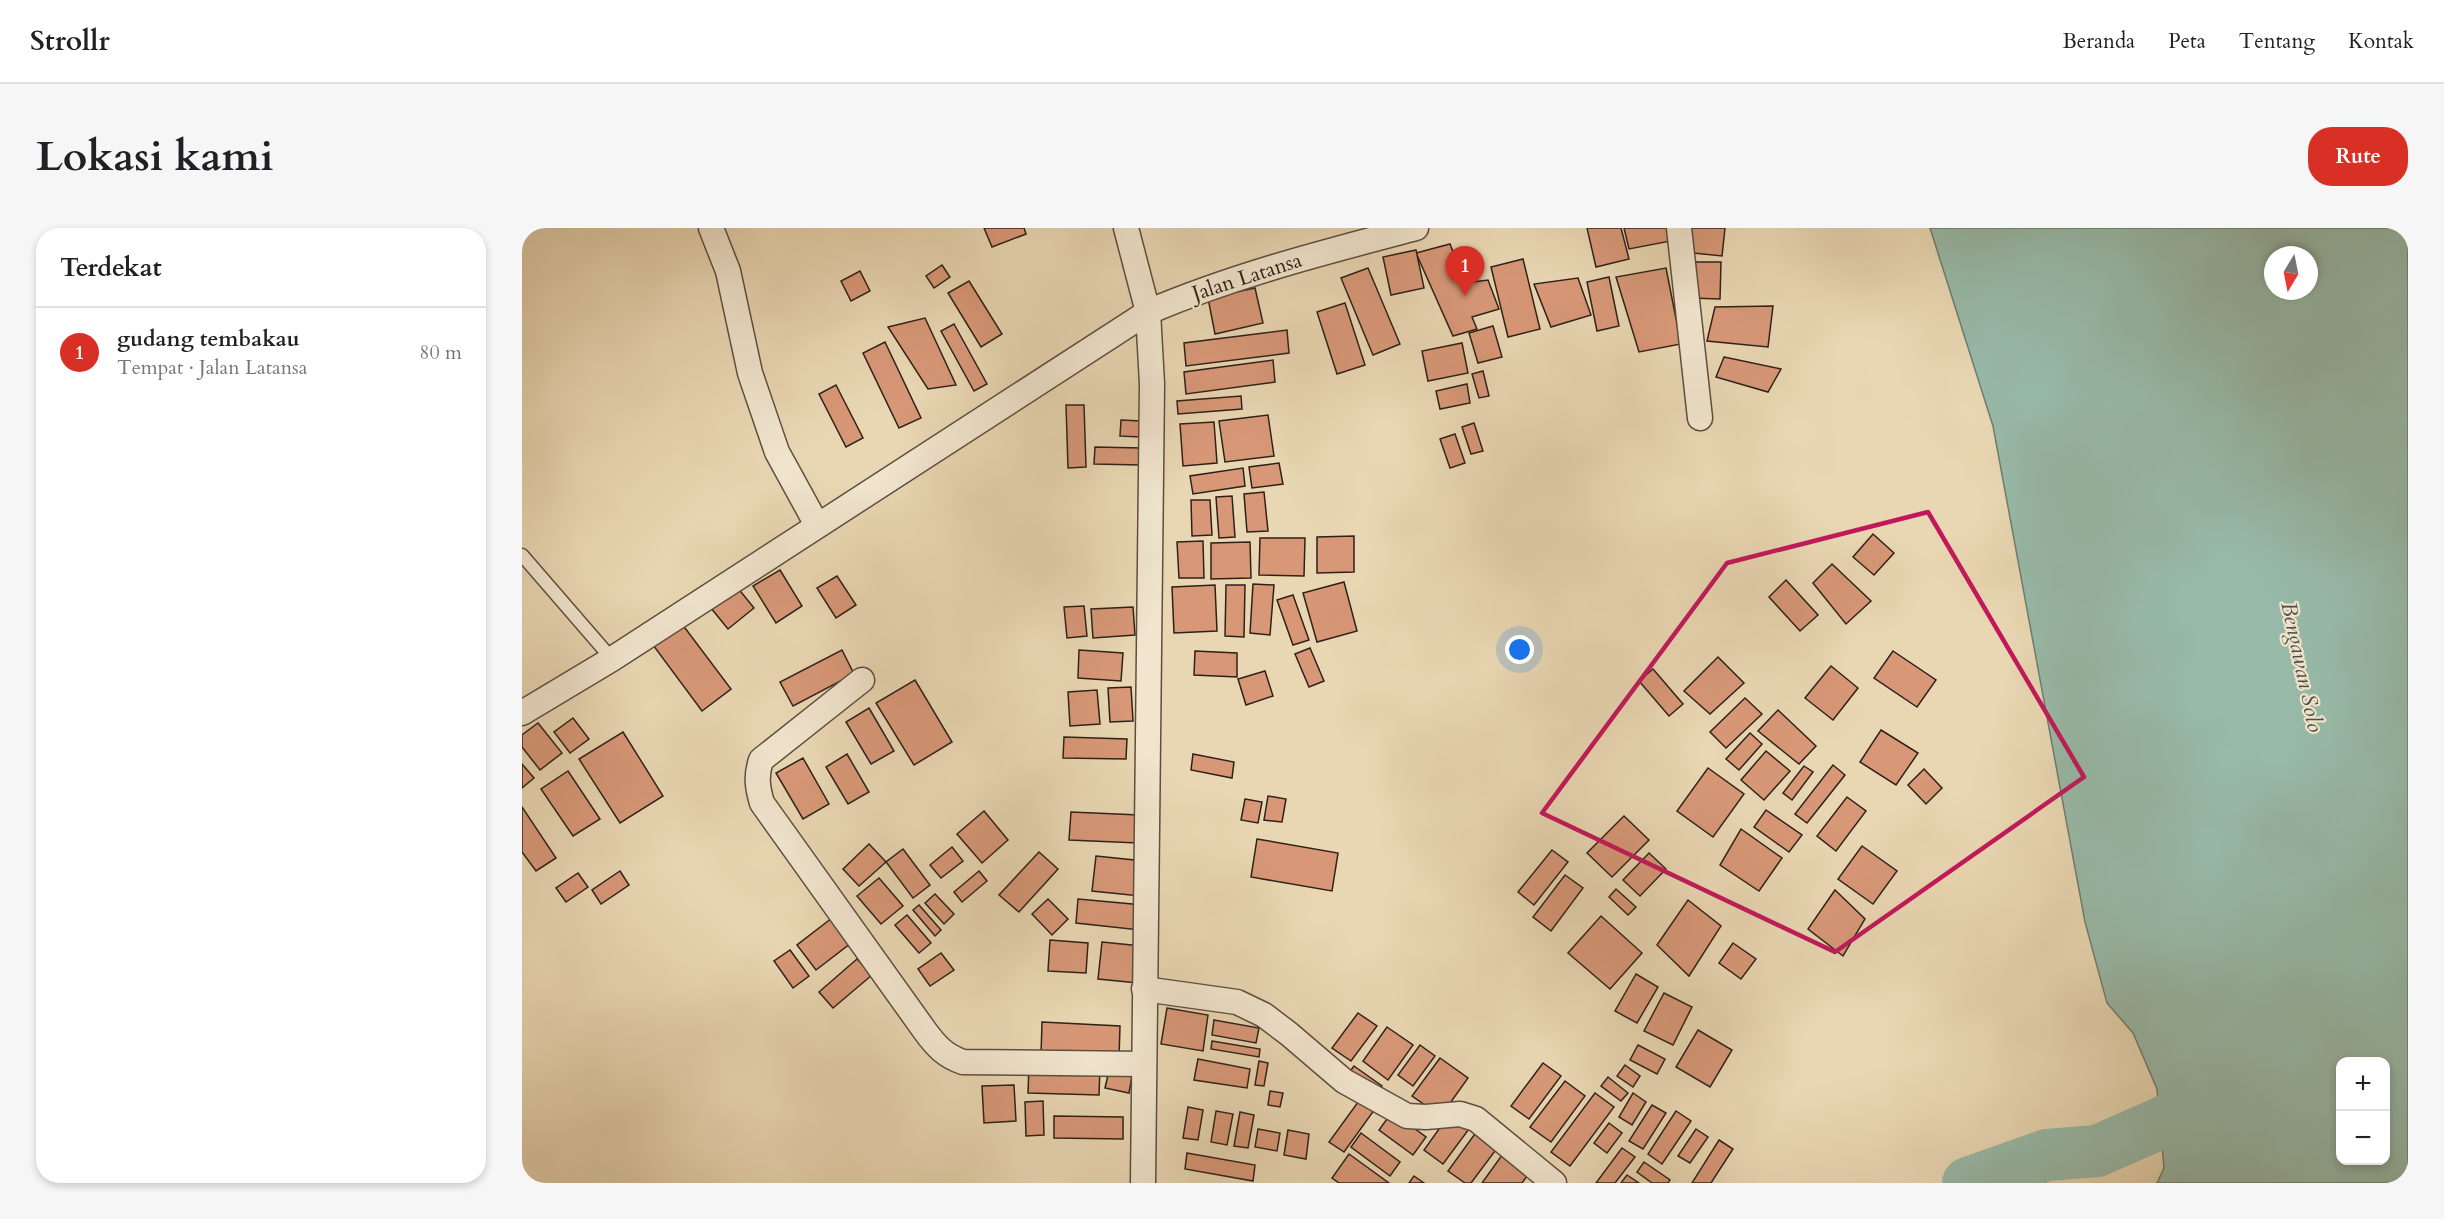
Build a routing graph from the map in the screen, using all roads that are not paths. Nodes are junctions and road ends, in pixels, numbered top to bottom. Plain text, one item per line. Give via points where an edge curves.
1 (711, 228) edge
2 (1126, 228) edge
3 (1416, 228) edge
4 (1679, 228) edge
5 (1148, 312) junction
6 (1700, 418) dead end
7 (817, 525) junction
8 (522, 555) edge
9 (612, 658) junction
10 (862, 680) dead end
11 (522, 713) edge
12 (1144, 989) junction
13 (1143, 1064) junction
14 (1143, 1183) edge
15 (1554, 1183) edge

1 - 7 street via 728,271 750,373 777,452
2 - 5 street
3 - 5 street, Jalan Latansa via 1265,269
4 - 6 street
5 - 7 street, Jalan Latansa
5 - 12 street via 1152,384 1151,615
7 - 9 street, Jalan Latansa
8 - 9 lane
9 - 11 street, Jalan Latansa
10 - 13 street via 761,760 756,775 758,791 762,803 925,1031 944,1053 963,1062
12 - 13 street
12 - 15 street via 1237,1002 1264,1015 1344,1081 1407,1116 1460,1114 1476,1119
13 - 14 street

